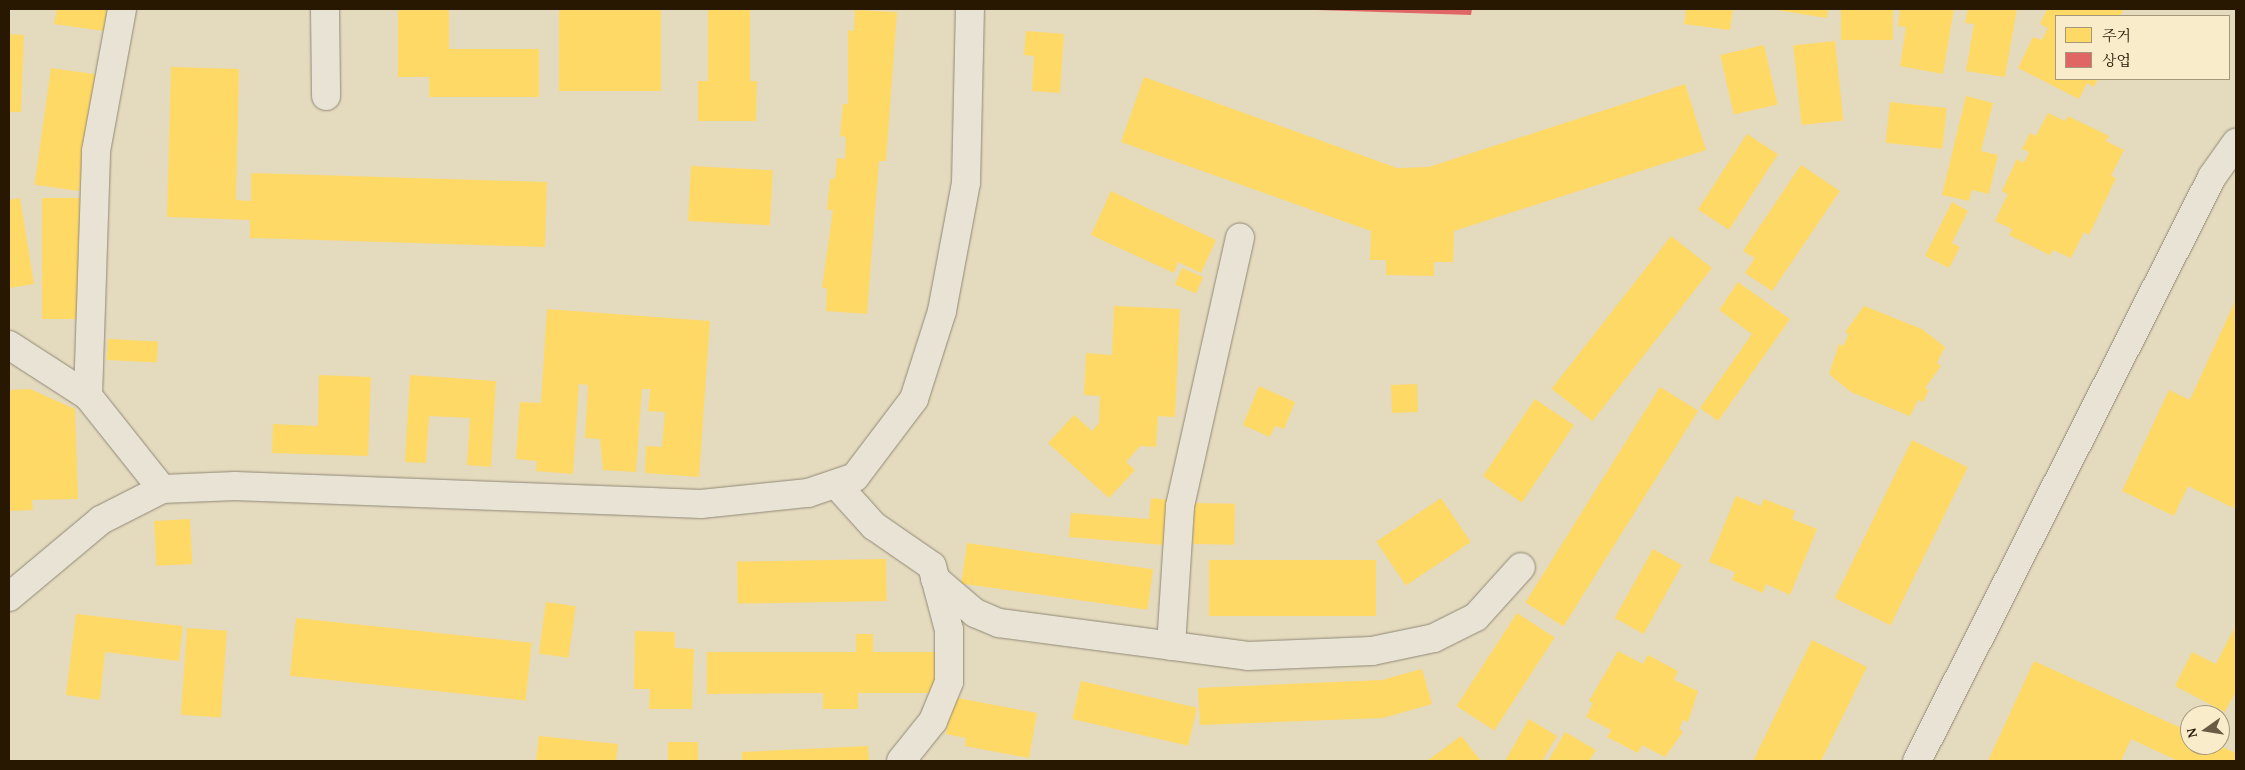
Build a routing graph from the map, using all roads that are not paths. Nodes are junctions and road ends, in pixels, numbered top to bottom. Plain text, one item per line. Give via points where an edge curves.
1 (122, 9) edge
2 (325, 9) edge
3 (970, 9) edge
4 (326, 96) dead end
5 (2236, 143) edge
6 (1240, 238) dead end
7 (9, 345) edge
8 (88, 396) junction
9 (836, 484) junction
10 (162, 489) junction
11 (1521, 567) dead end
12 (935, 579) junction
13 (9, 597) edge
14 (1171, 646) junction
15 (901, 761) edge
16 (1917, 761) edge

1 - 8 street via 96,151
2 - 4 street
3 - 9 street via 966,183 942,311 914,399 855,477
5 - 16 street via 2212,177
6 - 14 street via 1180,506
7 - 8 street
8 - 10 street
9 - 10 street via 808,493 701,504 235,486
9 - 12 street via 874,526 932,566
10 - 13 street via 101,520
11 - 14 street via 1476,617 1434,638 1372,651 1248,656
12 - 14 street via 975,613 999,623
12 - 15 street via 949,630 949,682 933,721

